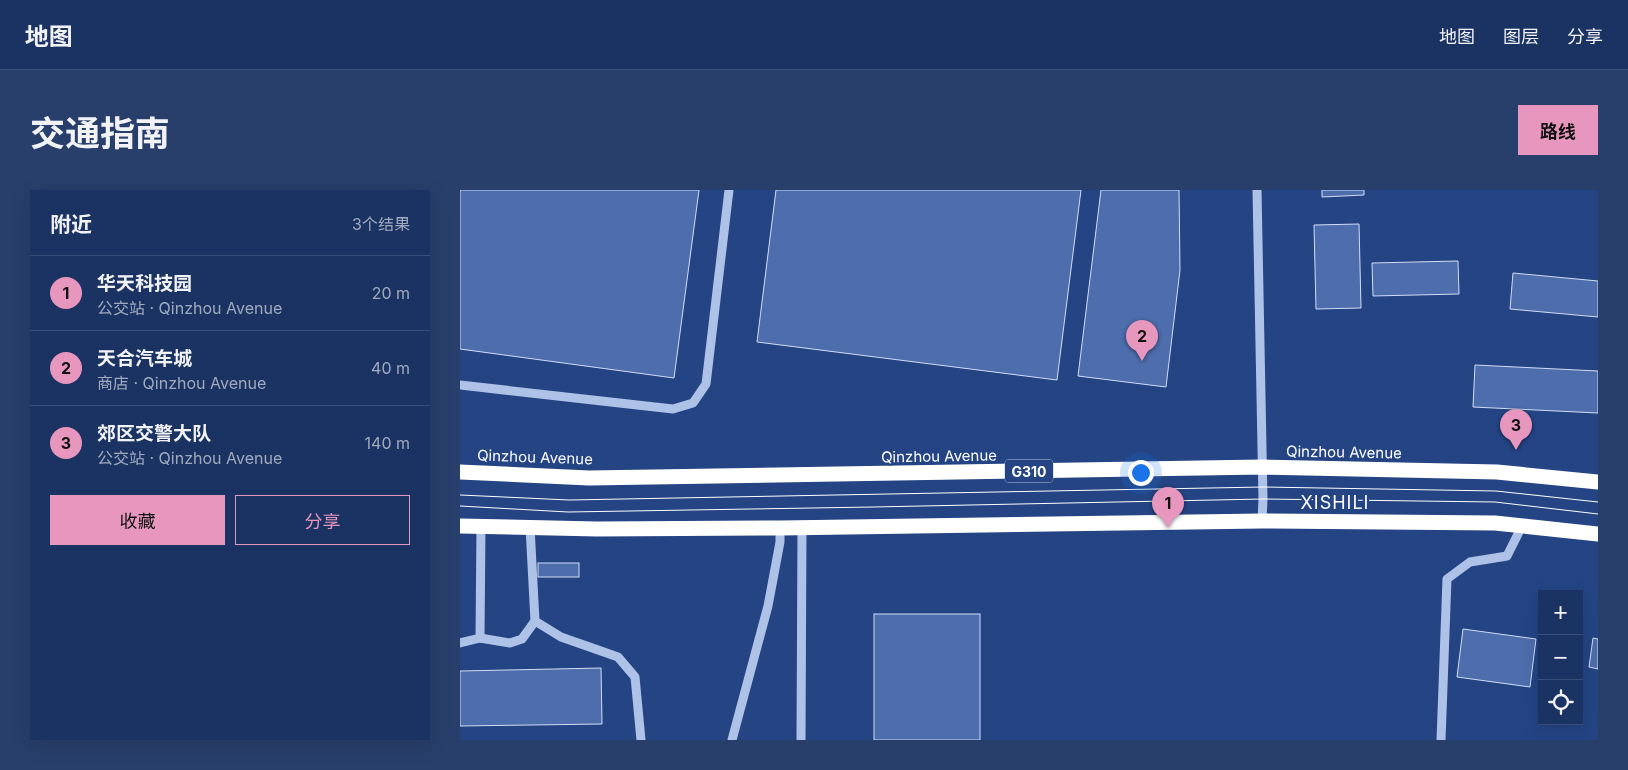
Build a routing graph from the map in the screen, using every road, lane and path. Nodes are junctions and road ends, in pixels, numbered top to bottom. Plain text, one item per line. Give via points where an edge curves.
1 (729, 190) edge
2 (1257, 190) edge
3 (460, 385) edge
4 (1262, 468) junction
5 (460, 472) edge
6 (1598, 482) edge
7 (1262, 521) junction
8 (460, 526) edge
9 (481, 526) junction
10 (1522, 526) junction
11 (530, 527) junction
12 (802, 527) junction
13 (780, 528) junction
14 (1598, 534) edge
15 (535, 621) junction
16 (480, 638) junction
17 (460, 642) edge
18 (641, 740) edge
19 (732, 740) edge
20 (801, 740) edge
21 (1441, 740) edge

1 - 3 street via 706,384 693,403 673,409
2 - 4 street
4 - 5 highway, Qinzhou Avenue / G310 via 588,478
4 - 6 highway, Qinzhou Avenue / G310 via 1497,472
4 - 7 street
7 - 10 highway
7 - 12 highway
8 - 9 highway
9 - 11 highway
9 - 16 street
10 - 14 highway
10 - 21 street via 1507,556 1470,562 1447,579
11 - 13 highway
11 - 15 street
12 - 13 highway
12 - 20 street
13 - 19 street via 768,606
15 - 16 street via 522,640 510,643
15 - 18 street via 561,637 618,657 635,677
16 - 17 street

